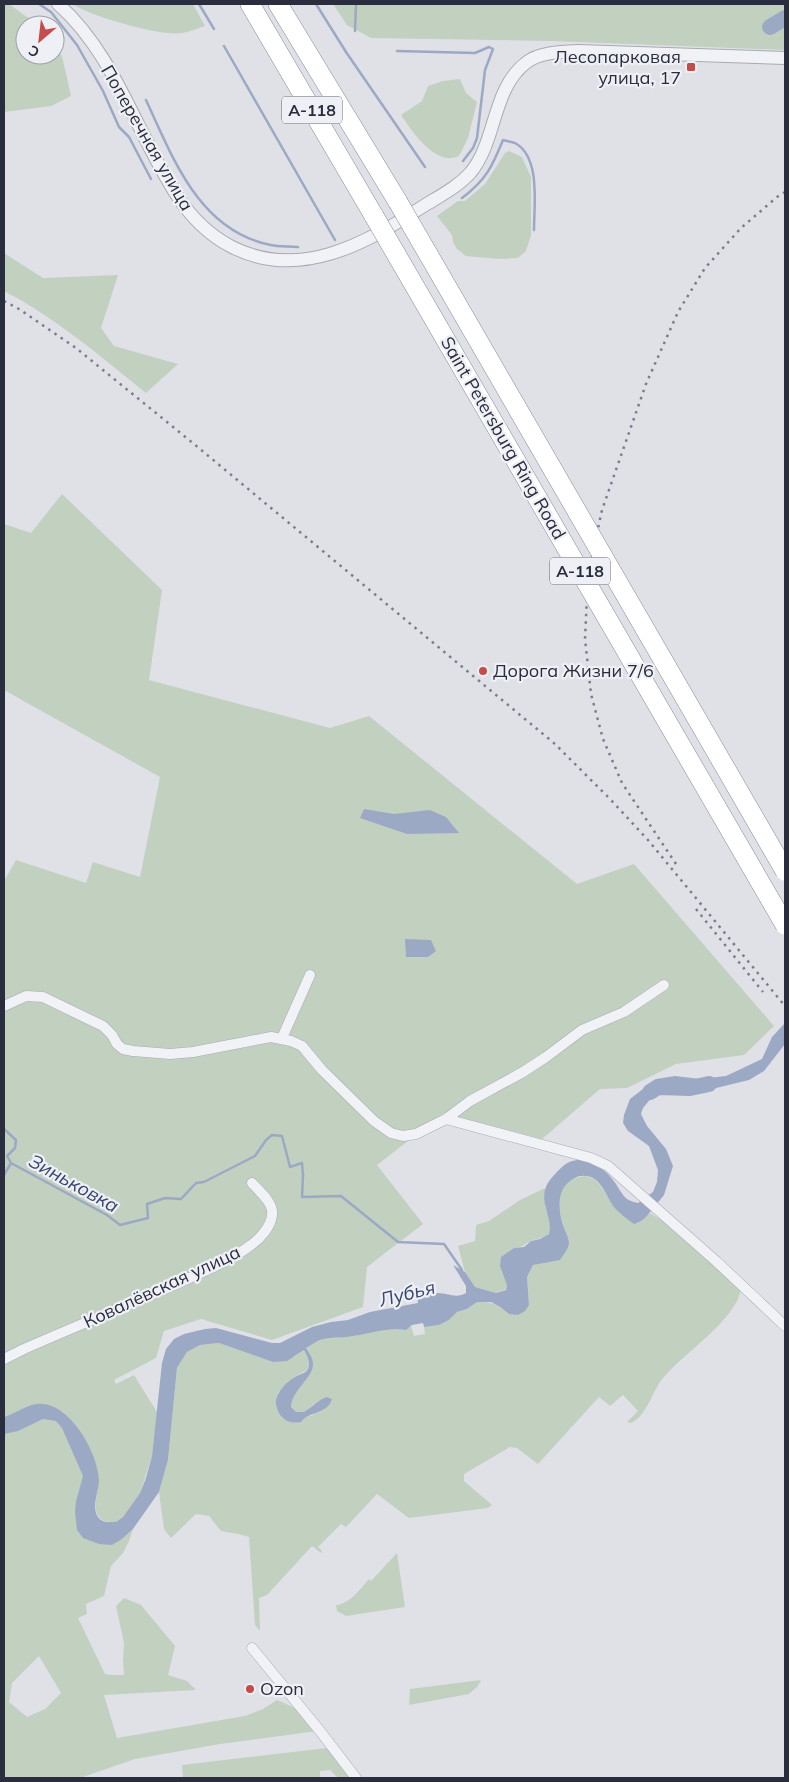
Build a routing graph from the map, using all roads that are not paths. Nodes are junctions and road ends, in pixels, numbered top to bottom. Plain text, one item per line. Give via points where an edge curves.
1 (58, 4) edge
2 (250, 4) edge
3 (278, 4) edge
4 (785, 58) edge
5 (785, 872) edge
6 (785, 925) edge
7 (310, 975) dead end
8 (664, 985) dead end
9 (4, 1006) edge
10 (282, 1038) junction
11 (446, 1119) junction
12 (252, 1184) dead end
13 (785, 1326) edge
14 (4, 1359) edge
15 (252, 1648) dead end
16 (356, 1778) edge

1 - 4 street, Поперечная улица via 85,33 112,74 175,194 191,216 230,246 278,260 310,259 340,251 401,221 459,183 470,173 483,152 515,74 527,62 537,58 578,51
2 - 6 highway, Saint Petersburg Ring Road / А-118, bridge
3 - 5 highway, Saint Petersburg Ring Road / А-118, bridge via 398,202
7 - 10 street
8 - 11 street via 624,1012 582,1030 546,1057 470,1101
9 - 10 street via 26,996 43,997 98,1023 117,1044 133,1051 193,1052 258,1039
10 - 11 street via 302,1046 374,1121 391,1133 403,1136 416,1134
11 - 13 street via 591,1158 608,1166
12 - 14 street, Ковалёвская улица via 272,1212 268,1227 252,1245 164,1289
15 - 16 street

